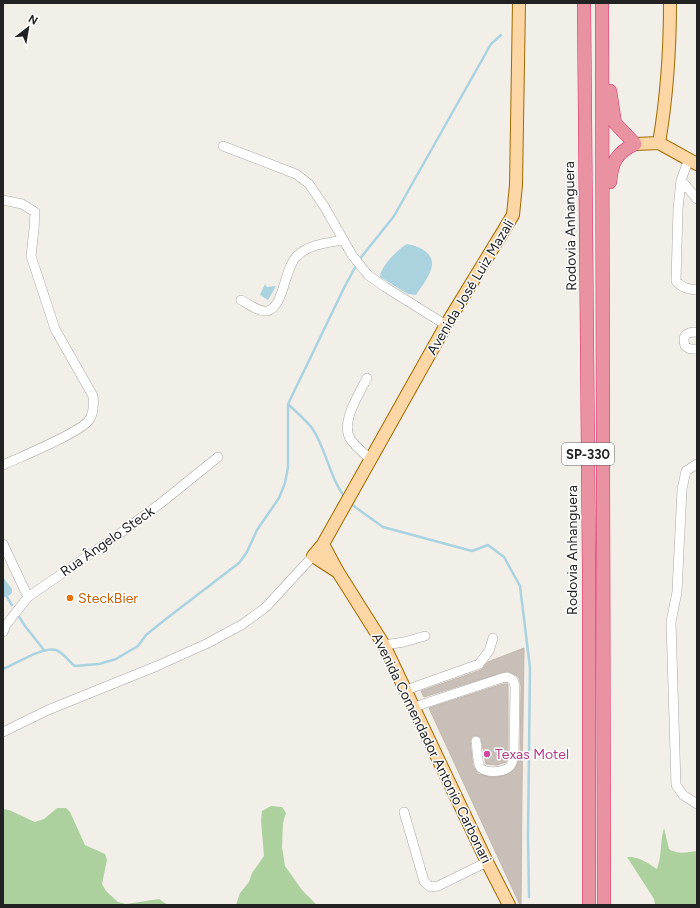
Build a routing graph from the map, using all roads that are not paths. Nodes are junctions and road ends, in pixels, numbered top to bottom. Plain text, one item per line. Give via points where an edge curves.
1 (519, 3) edge
2 (584, 3) edge
3 (670, 3) edge
4 (602, 10) edge
5 (659, 143) junction
6 (635, 144) junction
7 (223, 146) dead end
8 (693, 162) edge
9 (681, 180) junction
10 (697, 199) edge
11 (3, 200) edge
12 (343, 240) junction
13 (604, 241) junction
14 (697, 290) edge
15 (241, 300) dead end
16 (446, 325) junction
17 (697, 332) edge
18 (697, 349) edge
19 (367, 378) dead end
20 (218, 457) dead end
21 (371, 460) junction
22 (697, 464) edge
23 (3, 465) edge
24 (3, 544) edge
25 (323, 544) junction
26 (313, 556) junction
27 (338, 572) junction
28 (28, 596) junction
29 (3, 632) edge
30 (425, 636) dead end
31 (493, 638) dead end
32 (384, 645) junction
33 (406, 690) junction
34 (414, 707) junction
35 (3, 732) edge
36 (476, 741) dead end
37 (697, 804) edge
38 (404, 812) dead end
39 (487, 862) junction
40 (509, 905) edge
41 (589, 905) edge
42 (604, 905) edge

1 - 16 main road, Avenida José Luiz Mazali via 514,215
2 - 41 highway, Rodovia Anhanguera / SP-330
3 - 5 main road via 670,39
4 - 6 highway via 615,123
4 - 13 highway, SP-330
5 - 6 main road
5 - 8 main road
6 - 13 highway via 624,149 611,167
7 - 12 street via 296,174 309,184
8 - 9 street
9 - 10 street
9 - 14 street via 676,281 680,286
11 - 23 street via 22,204 35,212 31,256 55,329 93,396 94,406 88,421 74,432
12 - 15 street via 307,248 296,257 287,272 279,301 272,308 266,311
12 - 16 street via 368,275
13 - 42 highway, SP-330
16 - 21 main road, Avenida José Luiz Mazali
17 - 18 street via 689,332 683,340 685,346
19 - 21 street via 347,422 350,439
20 - 28 street, Rua Ângelo Steck via 118,535
21 - 25 main road, Avenida José Luiz Mazali
22 - 37 street via 686,471 682,489 677,592 671,622 676,785 683,795
24 - 28 street
25 - 26 main road, Avenida José Luiz Mazali
25 - 27 main road, Avenida Comendador Antonio Carbonari
26 - 27 main road, Avenida Comendador Antonio Carbonari
26 - 35 street via 266,607 243,624 208,643 48,710
27 - 32 main road, Avenida Comendador Antonio Carbonari
28 - 29 street, Rua Ângelo Steck
30 - 32 street
31 - 33 street via 489,651 479,664
32 - 33 main road, Avenida Comendador Antonio Carbonari
33 - 34 main road, Avenida Comendador Antonio Carbonari
34 - 36 street via 508,677 513,680 515,686 512,764 502,770 484,770 480,767
34 - 39 main road, Avenida Comendador Antonio Carbonari
38 - 39 street via 424,881 430,887 438,886
39 - 40 main road, Avenida Comendador Antonio Carbonari

